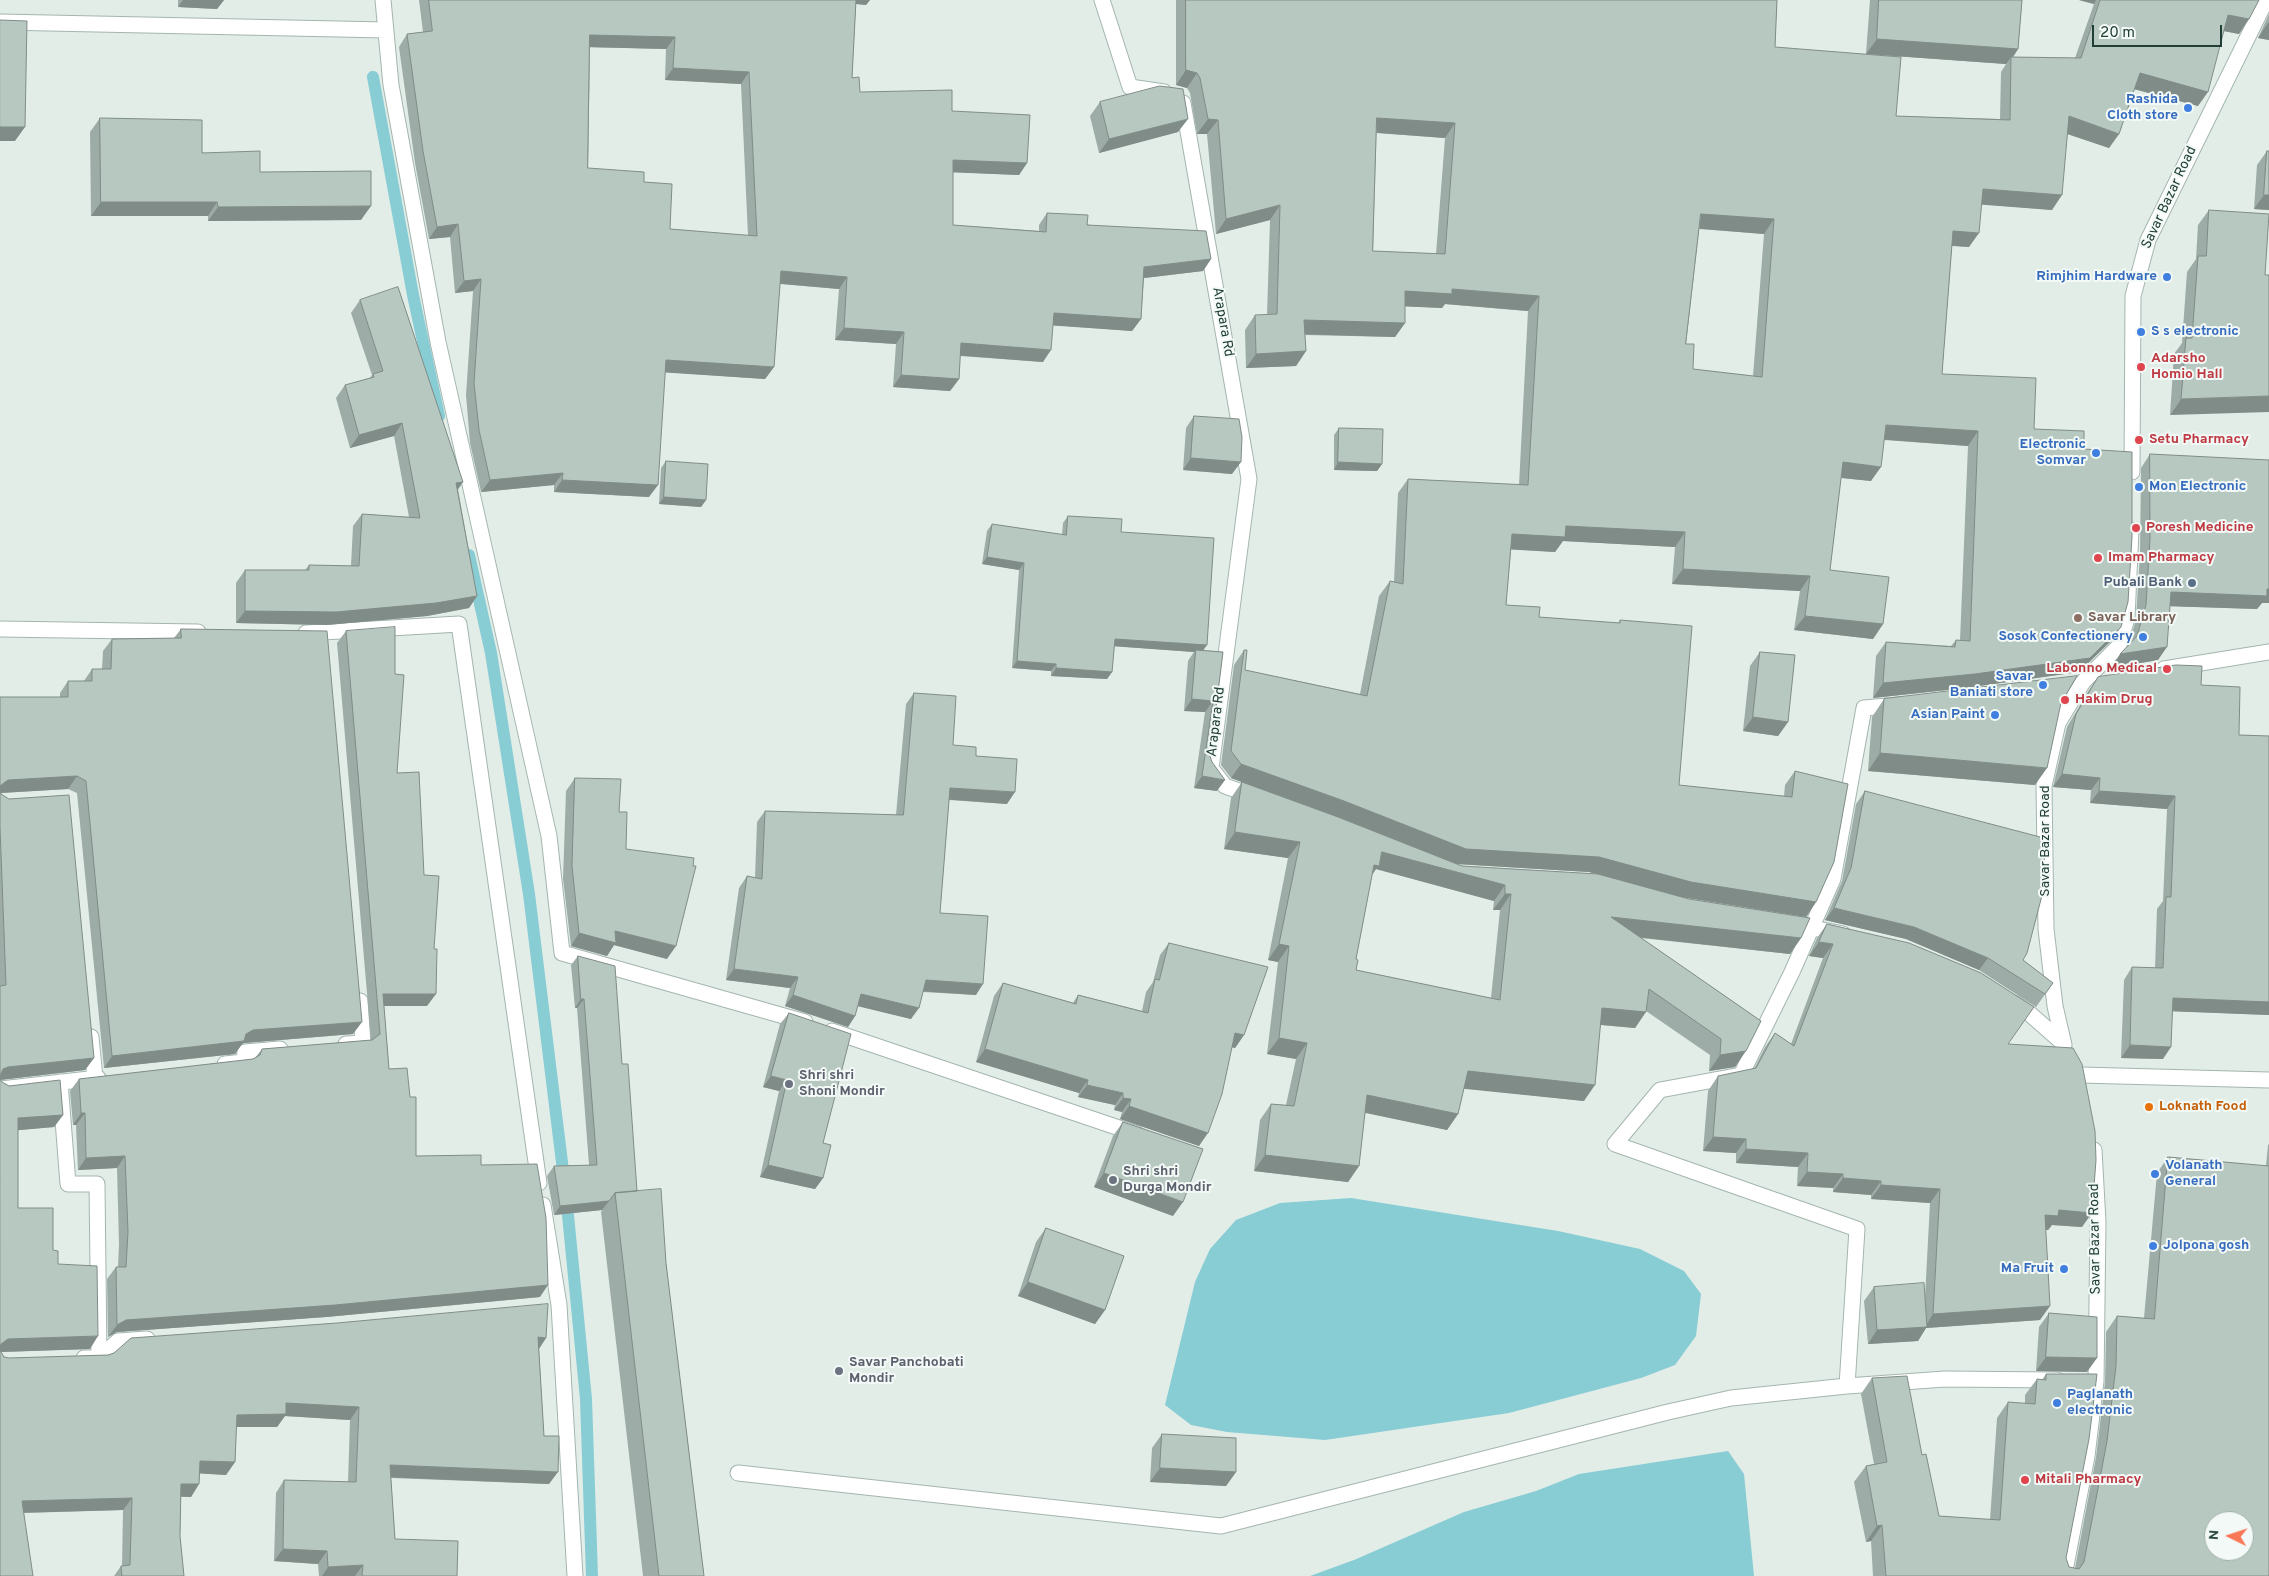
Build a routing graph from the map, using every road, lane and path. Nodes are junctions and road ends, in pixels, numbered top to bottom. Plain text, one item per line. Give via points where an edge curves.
1 (383, 0) edge
2 (1102, 0) edge
3 (2266, 0) edge
4 (0, 22) edge
5 (386, 30) junction
6 (2132, 483) edge
7 (2131, 513) edge
8 (0, 629) edge
9 (208, 632) edge
10 (288, 633) edge
11 (2269, 652) edge
12 (2152, 671) edge
13 (2112, 677) edge
14 (2083, 682) junction
15 (2064, 684) edge
16 (1912, 704) edge
17 (1269, 802) edge
18 (1774, 921) edge
19 (1812, 927) junction
20 (1857, 937) edge
21 (358, 984) edge
22 (1999, 994) edge
23 (90, 1020) edge
24 (2063, 1043) junction
25 (334, 1045) edge
26 (294, 1048) edge
27 (207, 1066) edge
28 (2081, 1075) junction
29 (114, 1076) edge
30 (95, 1078) junction
31 (2269, 1080) edge
32 (60, 1082) junction
33 (0, 1089) edge
34 (2084, 1093) edge
35 (2092, 1136) edge
36 (1148, 1138) edge
37 (559, 1305) junction
38 (540, 1306) edge
39 (158, 1338) edge
40 (100, 1358) junction
41 (70, 1359) edge
42 (2096, 1381) junction
43 (1848, 1386) junction
44 (738, 1473) dead end
45 (575, 1576) edge
46 (2064, 1576) edge

1 - 5 street
2 - 17 street, Arapara Rd via 1130,87 1181,95 1249,479 1211,768 1225,786
3 - 6 street, Savar Bazar Road via 2148,240 2133,296
4 - 5 street
5 - 36 street via 392,85 438,342 549,836 562,952 786,1016
7 - 14 street, Savar Bazar Road via 2126,618 2119,646
8 - 9 street
10 - 37 street via 328,638 459,624 526,1108
11 - 12 street
13 - 14 street
14 - 15 street
14 - 24 street, Savar Bazar Road via 2058,724 2044,786 2046,928 2055,1006
16 - 19 street via 1864,708 1833,879
18 - 19 street
19 - 20 street
19 - 43 street via 1741,1075 1660,1090 1615,1144 1857,1229
21 - 25 street via 363,1043
22 - 24 street via 2030,1014
23 - 30 street
24 - 28 street, Savar Bazar Road
26 - 27 street via 245,1052 244,1062
28 - 31 street
28 - 34 street, Savar Bazar Road
29 - 30 street
30 - 32 street
32 - 33 street
32 - 40 street via 68,1184 97,1184
35 - 42 street, Savar Bazar Road via 2098,1222
37 - 38 street
37 - 45 street
39 - 40 street via 118,1341
40 - 41 street
42 - 43 street via 1945,1379
42 - 46 street, Savar Bazar Road via 2087,1456
43 - 44 street via 1731,1398 1668,1412 1221,1526

